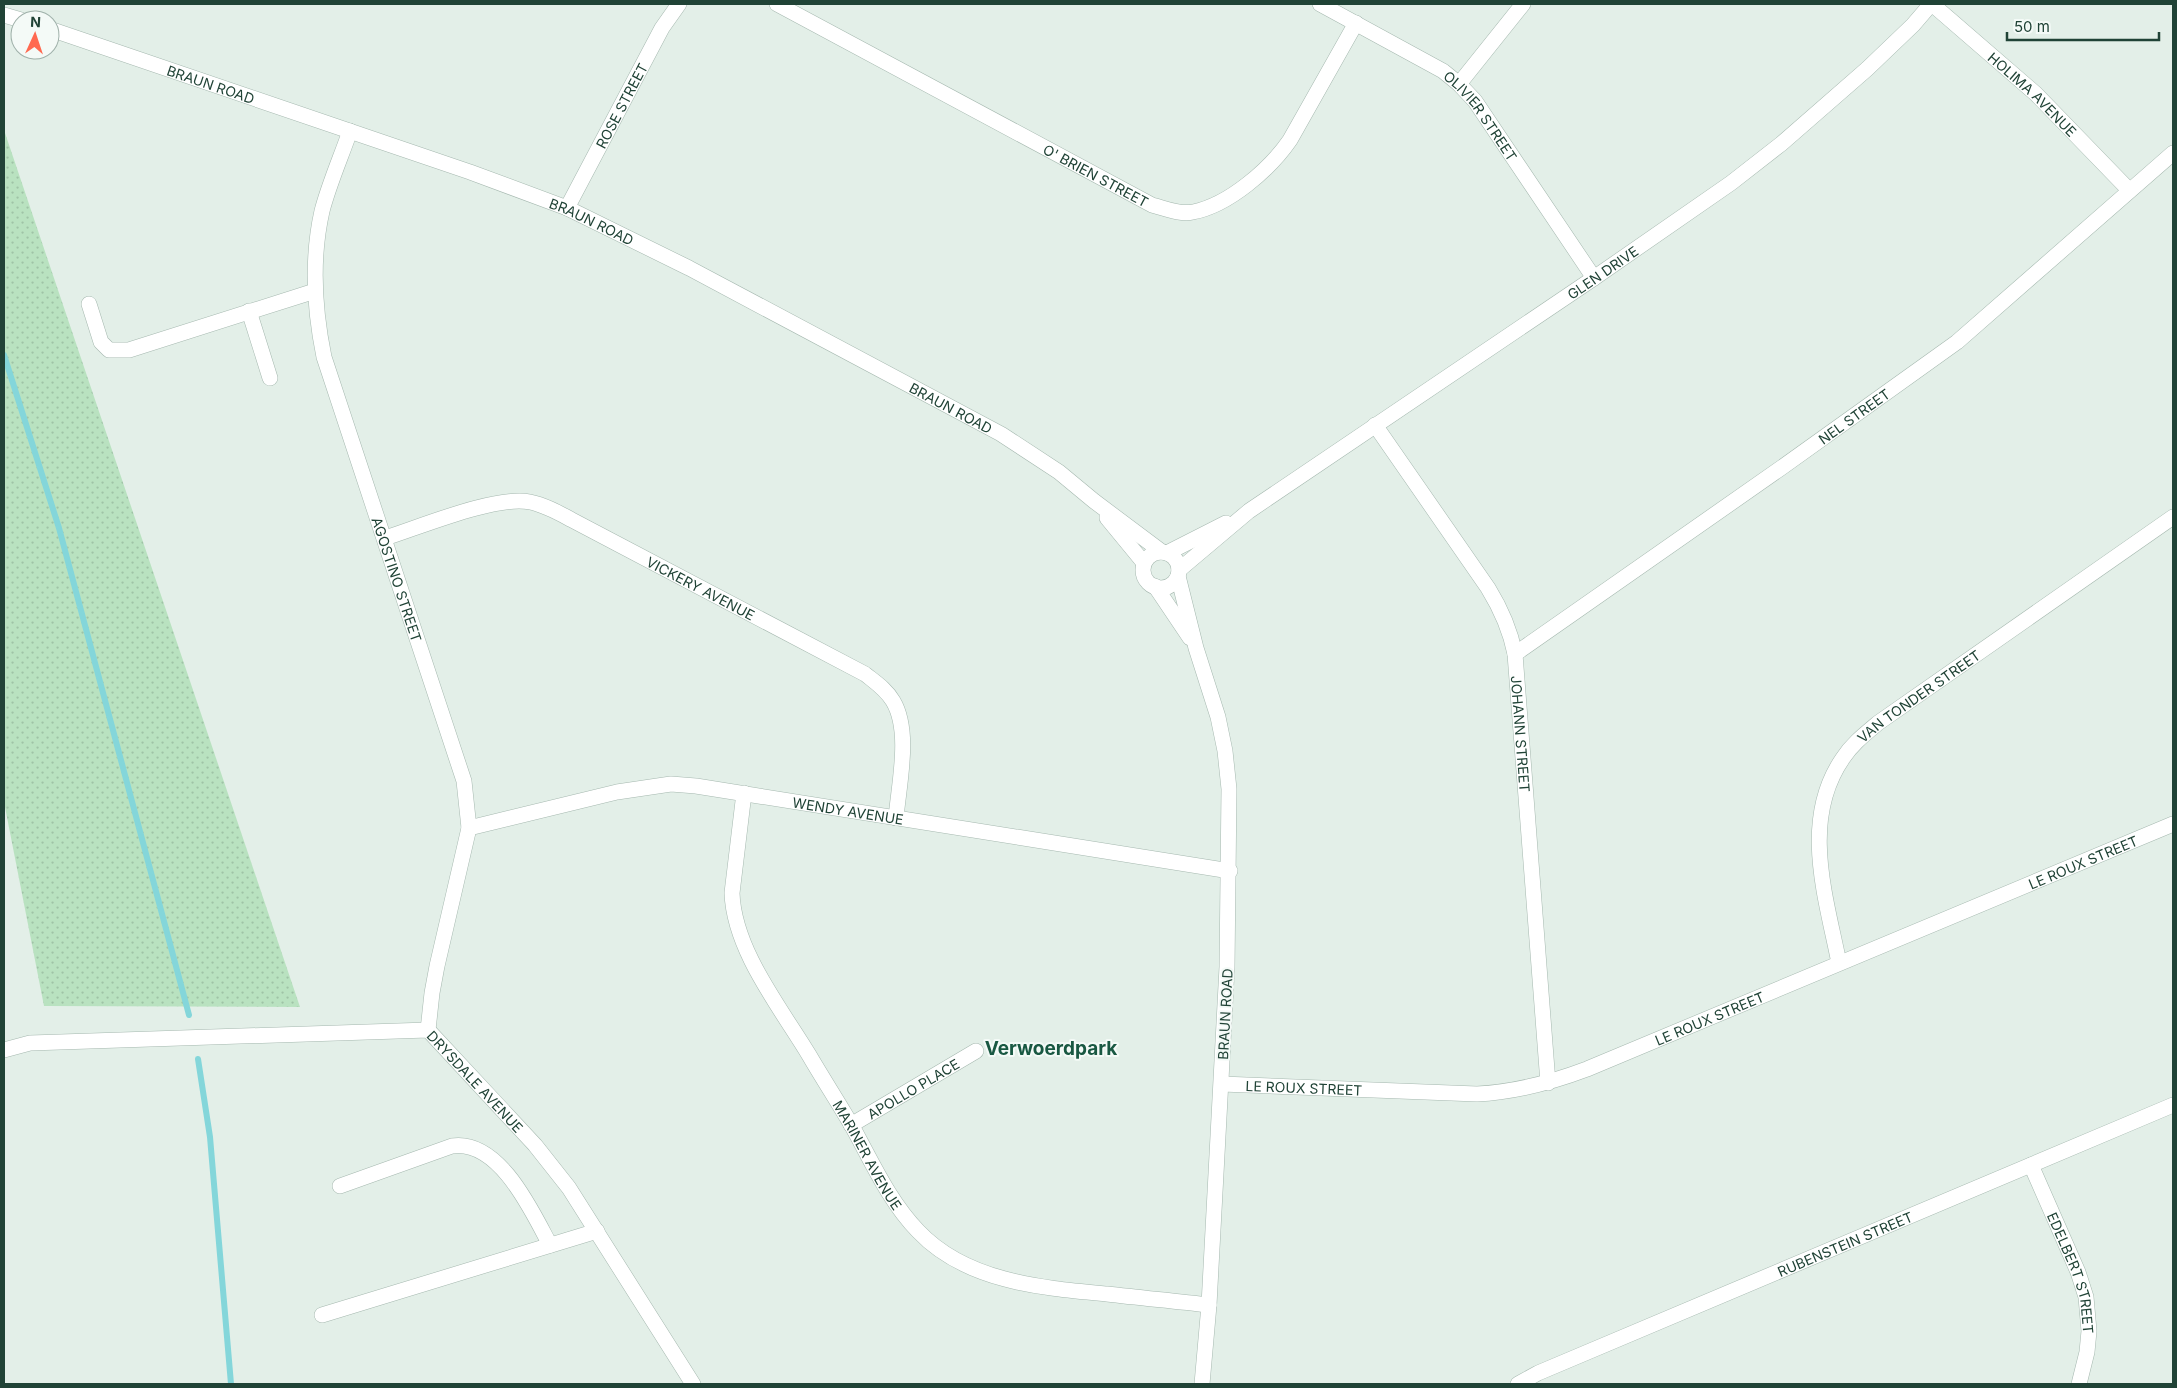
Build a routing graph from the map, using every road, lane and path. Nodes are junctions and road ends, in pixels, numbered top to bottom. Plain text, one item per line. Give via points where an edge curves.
1 (679, 4) edge
2 (777, 4) edge
3 (1320, 4) edge
4 (1524, 4) edge
5 (1931, 4) edge
6 (1356, 23) junction
7 (60, 32) edge
8 (1459, 84) junction
9 (350, 131) junction
10 (2173, 153) edge
11 (2130, 190) junction
12 (566, 208) junction
13 (1594, 278) junction
14 (315, 291) junction
15 (89, 304) dead end
16 (249, 312) junction
17 (270, 378) dead end
18 (1375, 425) junction
19 (1094, 501) junction
20 (1249, 510) junction
21 (2173, 517) edge
22 (385, 538) junction
23 (1164, 552) junction
24 (1144, 564) junction
25 (1178, 573) junction
26 (1155, 586) junction
27 (1196, 648) junction
28 (1515, 654) junction
29 (744, 793) junction
30 (896, 818) junction
31 (2173, 824) edge
32 (468, 828) junction
33 (1230, 871) junction
34 (1839, 963) junction
35 (428, 1030) junction
36 (4, 1050) edge
37 (976, 1051) dead end
38 (1548, 1083) junction
39 (1222, 1084) junction
40 (2173, 1105) edge
41 (851, 1125) junction
42 (2031, 1165) junction
43 (340, 1186) dead end
44 (597, 1231) junction
45 (550, 1245) junction
46 (1209, 1305) junction
47 (322, 1315) dead end
48 (693, 1384) edge
49 (1202, 1384) edge
50 (1518, 1384) edge
51 (2079, 1384) edge

1 - 12 street, ROSE STREET via 662,28
2 - 6 street, O' BRIEN STREET via 1152,205 1192,213 1227,198 1260,175 1279,156
3 - 6 street, OLIVIER STREET
4 - 8 street
5 - 11 street, HOLIMA AVENUE via 2036,94
5 - 13 street, GLEN DRIVE via 1897,41 1781,144 1731,183
6 - 8 street, OLIVIER STREET via 1427,62
7 - 9 street, BRAUN ROAD
8 - 13 street, OLIVIER STREET via 1475,101
9 - 12 street, BRAUN ROAD
9 - 14 street, AGOSTINO STREET via 323,209 317,240
10 - 11 street, NEL STREET
11 - 28 street, NEL STREET via 1957,342
12 - 19 street, BRAUN ROAD via 680,264 1001,434 1059,472
13 - 18 street, GLEN DRIVE
14 - 16 street
14 - 22 street, AGOSTINO STREET via 324,357
15 - 16 street via 100,342 109,350 129,350
16 - 17 street
18 - 20 street, GLEN DRIVE
18 - 28 street, JOHANN STREET via 1488,588 1510,632
19 - 23 street, BRAUN ROAD
19 - 24 street, BRAUN ROAD
20 - 23 street, GLEN DRIVE
20 - 25 street, GLEN DRIVE
21 - 34 street, VAN TONDER STREET via 1878,723 1842,759 1831,779 1822,808 1818,839 1820,866
22 - 30 street, VICKERY AVENUE via 479,507 529,502 572,520 865,674 882,687 900,717 903,734
22 - 32 street, AGOSTINO STREET via 464,780
23 - 24 street via 1151,555
23 - 25 street via 1176,560
24 - 26 street via 1144,575
25 - 26 street via 1171,584
25 - 27 street, BRAUN ROAD
26 - 27 street, BRAUN ROAD
27 - 33 street, BRAUN ROAD via 1225,751
28 - 38 street, JOHANN STREET
29 - 30 street, WENDY AVENUE
29 - 32 street, WENDY AVENUE via 671,784 617,792
29 - 41 street, MARINER AVENUE via 732,893 740,936
30 - 33 street, WENDY AVENUE
31 - 34 street, LE ROUX STREET
32 - 35 street, AGOSTINO STREET via 437,966
33 - 39 street, BRAUN ROAD
34 - 38 street, LE ROUX STREET
35 - 36 street, DRYSDALE AVENUE via 30,1043
35 - 44 street, DRYSDALE AVENUE via 535,1145
37 - 41 street, APOLLO PLACE
38 - 39 street, LE ROUX STREET via 1516,1091 1477,1094
39 - 46 street, BRAUN ROAD
40 - 42 street, RUBENSTEIN STREET
41 - 46 street, MARINER AVENUE via 905,1216 930,1242 958,1260 1003,1279 1046,1288
42 - 50 street, RUBENSTEIN STREET
42 - 51 street, EDELBERT STREET via 2086,1297 2089,1330
43 - 45 street via 452,1146 474,1147 507,1175 522,1194
44 - 45 street
44 - 48 street, DRYSDALE AVENUE
45 - 47 street
46 - 49 street, BRAUN ROAD

